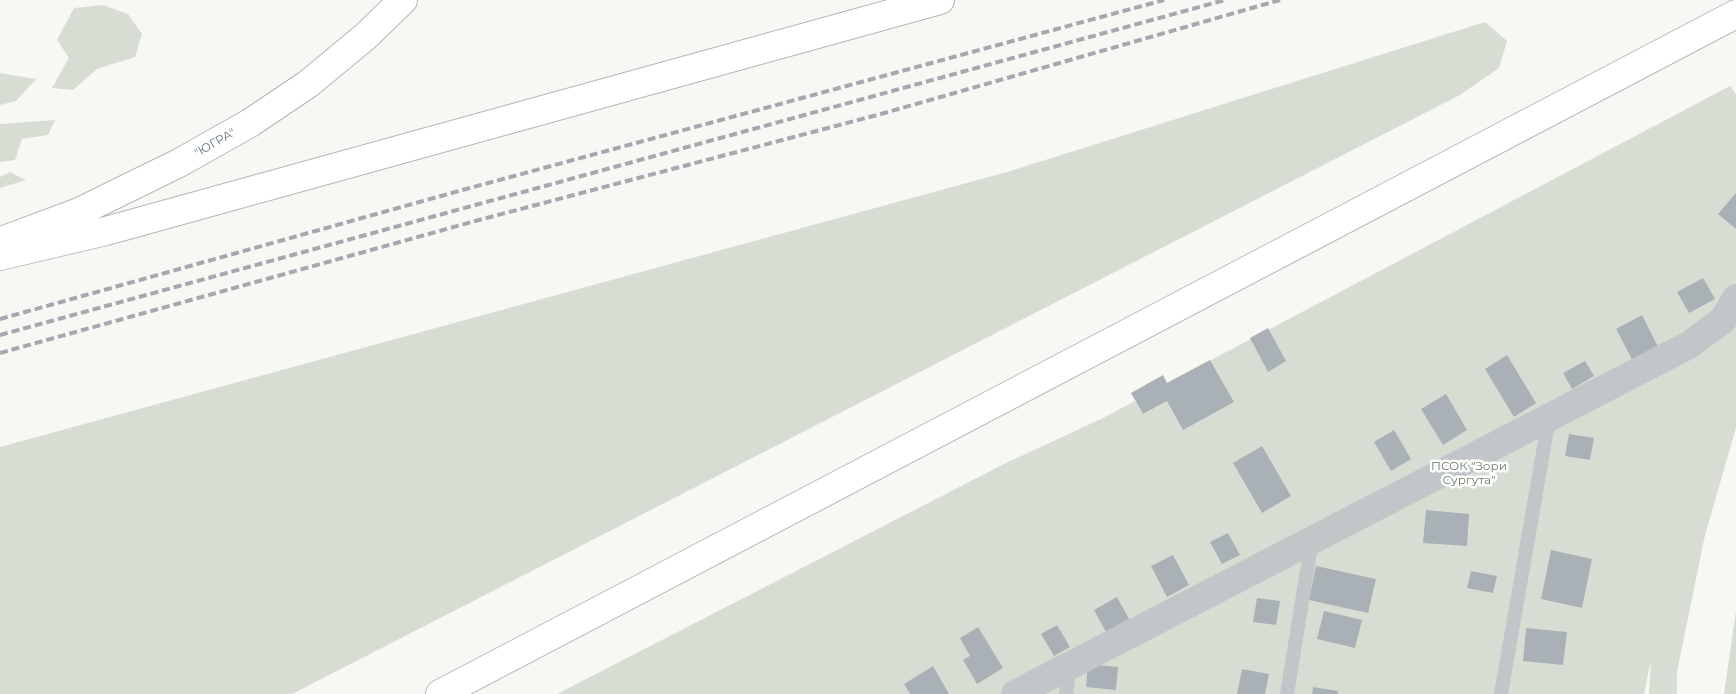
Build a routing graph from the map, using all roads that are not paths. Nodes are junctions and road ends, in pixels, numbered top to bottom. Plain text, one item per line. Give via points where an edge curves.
1 (403, 0) edge
2 (940, 0) edge
3 (1736, 14) edge
4 (0, 242) edge
5 (0, 256) edge
6 (1736, 298) edge
7 (1549, 418) junction
8 (1312, 540) junction
9 (1070, 665) junction
10 (440, 694) edge
11 (1015, 694) edge
12 (1066, 694) edge
13 (1287, 694) edge
14 (1501, 694) edge

1 - 4 main road, "ЮГРА" via 308,84 250,123 179,163 79,212
2 - 5 main road via 106,231
3 - 10 main road
6 - 7 street via 1723,320 1689,345
7 - 8 street
7 - 14 lane
8 - 9 street
8 - 13 lane
9 - 11 street
9 - 12 lane

